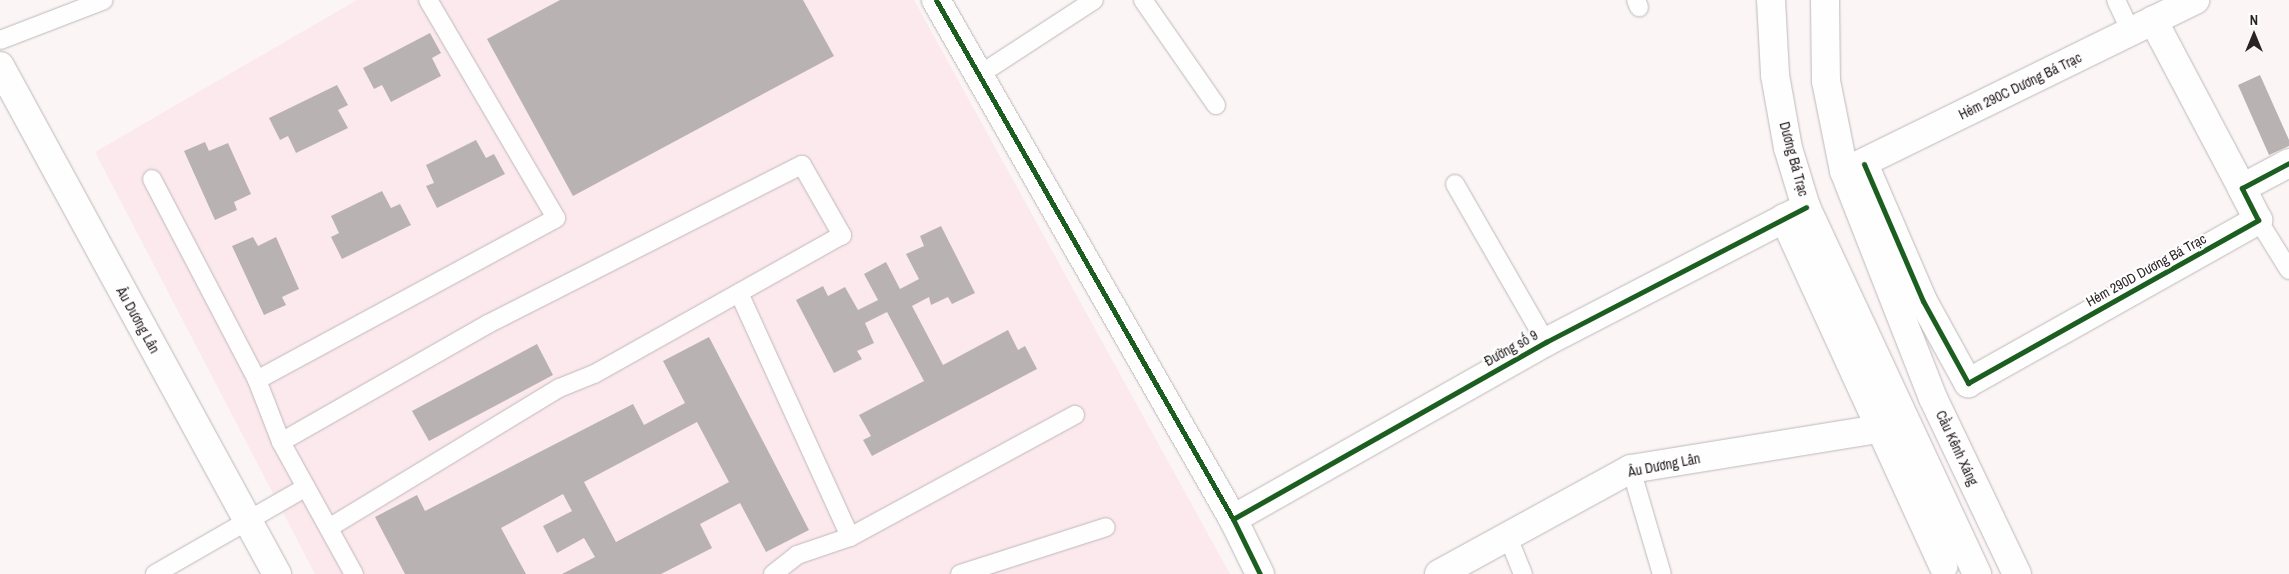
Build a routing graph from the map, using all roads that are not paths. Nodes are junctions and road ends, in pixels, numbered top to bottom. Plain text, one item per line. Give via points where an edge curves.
1 (104, 0) edge
2 (428, 0) edge
3 (936, 0) edge
4 (1094, 0) edge
5 (1144, 0) edge
6 (1772, 0) edge
7 (1825, 0) edge
8 (2116, 0) edge
9 (2196, 0) edge
10 (2142, 26) junction
11 (0, 40) edge
12 (0, 66) edge
13 (979, 75) junction
14 (1216, 105) dead end
15 (2289, 163) edge
16 (1854, 168) junction
17 (152, 179) dead end
18 (1455, 184) dead end
19 (2242, 188) junction
20 (1795, 212) junction
21 (2258, 220) junction
22 (2289, 270) edge
23 (739, 293) junction
24 (1546, 342) junction
25 (257, 380) junction
26 (1075, 415) dead end
27 (1883, 428) junction
28 (281, 442) junction
29 (1631, 470) junction
30 (306, 487) junction
31 (1233, 519) junction
32 (248, 521) junction
33 (1106, 527) dead end
34 (329, 528) junction
35 (850, 537) junction
36 (1508, 537) junction
37 (1943, 566) dead end
38 (1465, 568) edge
39 (156, 574) edge
40 (277, 574) edge
41 (354, 574) edge
42 (773, 574) edge
43 (960, 574) edge
44 (1260, 574) edge
45 (1439, 574) edge
46 (1523, 574) edge
47 (1662, 574) edge
48 (1977, 574) edge
49 (2016, 574) edge

1 - 11 lane
2 - 25 lane via 556,218
3 - 13 street
4 - 13 lane
5 - 14 lane
6 - 20 street, Dương Bá Trạc via 1775,75
7 - 16 street via 1826,81
8 - 10 lane
9 - 10 street, Hẻm 290C Dương Bá Trạc
10 - 16 street, Hẻm 290C Dương Bá Trạc
10 - 19 street
12 - 32 street, Âu Dương Lân
13 - 31 street
15 - 19 street
16 - 21 street, Hẻm 290D Dương Bá Trạc via 1968,383
16 - 49 street, Cầu Kênh Xáng via 1900,320
17 - 25 lane
18 - 24 lane
19 - 21 street
20 - 24 street, Đường số 9
20 - 27 street
20 - 48 street, Dương Bá Trạc via 1867,336
21 - 22 lane
23 - 28 lane via 842,235 802,165 488,324
23 - 34 lane via 594,374 559,388
23 - 35 lane
24 - 31 street, Đường số 9
25 - 28 lane
26 - 35 lane
27 - 29 street, Âu Dương Lân
27 - 37 street
28 - 30 lane
29 - 36 street, Âu Dương Lân
29 - 47 lane
30 - 32 lane
30 - 34 lane
31 - 44 street
32 - 39 lane
32 - 40 street, Âu Dương Lân
33 - 43 lane
34 - 41 lane
35 - 42 lane via 797,556
36 - 38 street, Âu Dương Lân
36 - 46 lane
38 - 45 street, Âu Dương Lân

